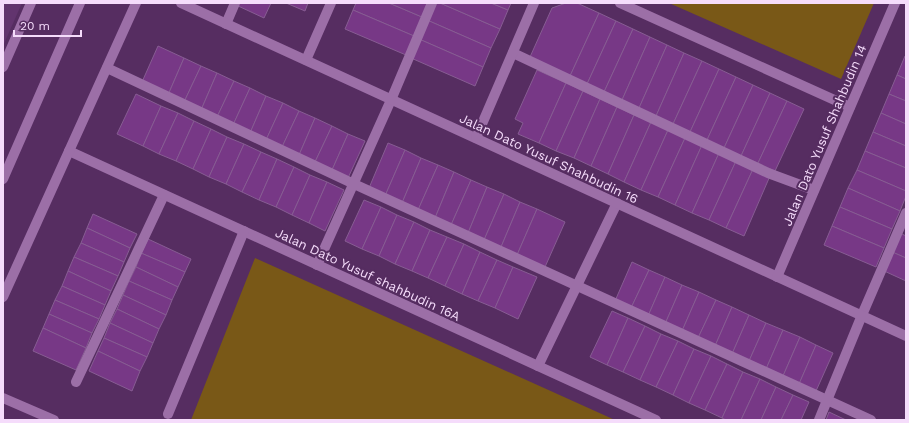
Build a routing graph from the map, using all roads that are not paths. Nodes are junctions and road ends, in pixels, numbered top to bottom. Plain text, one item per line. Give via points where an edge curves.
1 (31, 3) edge
2 (80, 3) edge
3 (136, 3) edge
4 (181, 3) edge
5 (235, 3) edge
6 (330, 3) edge
7 (432, 3) edge
8 (534, 3) edge
9 (620, 3) edge
10 (895, 3) edge
11 (226, 24) junction
12 (513, 53) junction
13 (306, 60) junction
14 (3, 67) edge
15 (107, 68) junction
16 (391, 100) junction
17 (850, 107) junction
18 (476, 138) junction
19 (69, 151) junction
20 (3, 179) edge
21 (354, 184) junction
22 (814, 190) junction
23 (164, 195) junction
24 (617, 203) junction
25 (906, 213) edge
26 (244, 231) junction
27 (318, 265) junction
28 (777, 277) junction
29 (577, 286) junction
30 (3, 297) edge
31 (862, 315) junction
32 (906, 336) edge
33 (538, 366) junction
34 (76, 382) dead end
35 (3, 398) edge
36 (827, 400) junction
37 (168, 414) dead end
38 (54, 420) edge
39 (656, 420) edge
40 (819, 420) edge
41 (871, 420) edge

1 - 14 street
2 - 20 street
3 - 15 street
4 - 11 street, Jalan Dato Yusuf Shahbudin 16
5 - 11 street
6 - 13 street
7 - 16 street
8 - 12 street
9 - 17 street
10 - 17 street, Jalan Dato Yusuf Shahbudin 14
11 - 13 street, Jalan Dato Yusuf Shahbudin 16
12 - 18 street
12 - 22 street via 768,173
13 - 16 street, Jalan Dato Yusuf Shahbudin 16
15 - 19 street
15 - 21 street
16 - 18 street, Jalan Dato Yusuf Shahbudin 16
16 - 21 street
17 - 22 street, Jalan Dato Yusuf Shahbudin 14
18 - 24 street, Jalan Dato Yusuf Shahbudin 16
19 - 23 street, Jalan Dato Yusuf shahbudin 16A
19 - 30 street
21 - 27 street
21 - 29 street
22 - 28 street, Jalan Dato Yusuf Shahbudin 14
23 - 26 street, Jalan Dato Yusuf shahbudin 16A
23 - 34 street
24 - 28 street, Jalan Dato Yusuf Shahbudin 16
24 - 29 street
25 - 31 street
26 - 27 street, Jalan Dato Yusuf shahbudin 16A
26 - 37 street
27 - 33 street, Jalan Dato Yusuf shahbudin 16A
28 - 31 street, Jalan Dato Yusuf Shahbudin 16
29 - 33 street
29 - 36 street
31 - 32 street, Jalan Dato Yusuf Shahbudin 16
31 - 36 street
33 - 39 street, Jalan Dato Yusuf shahbudin 16A
35 - 38 street
36 - 40 street
36 - 41 street

